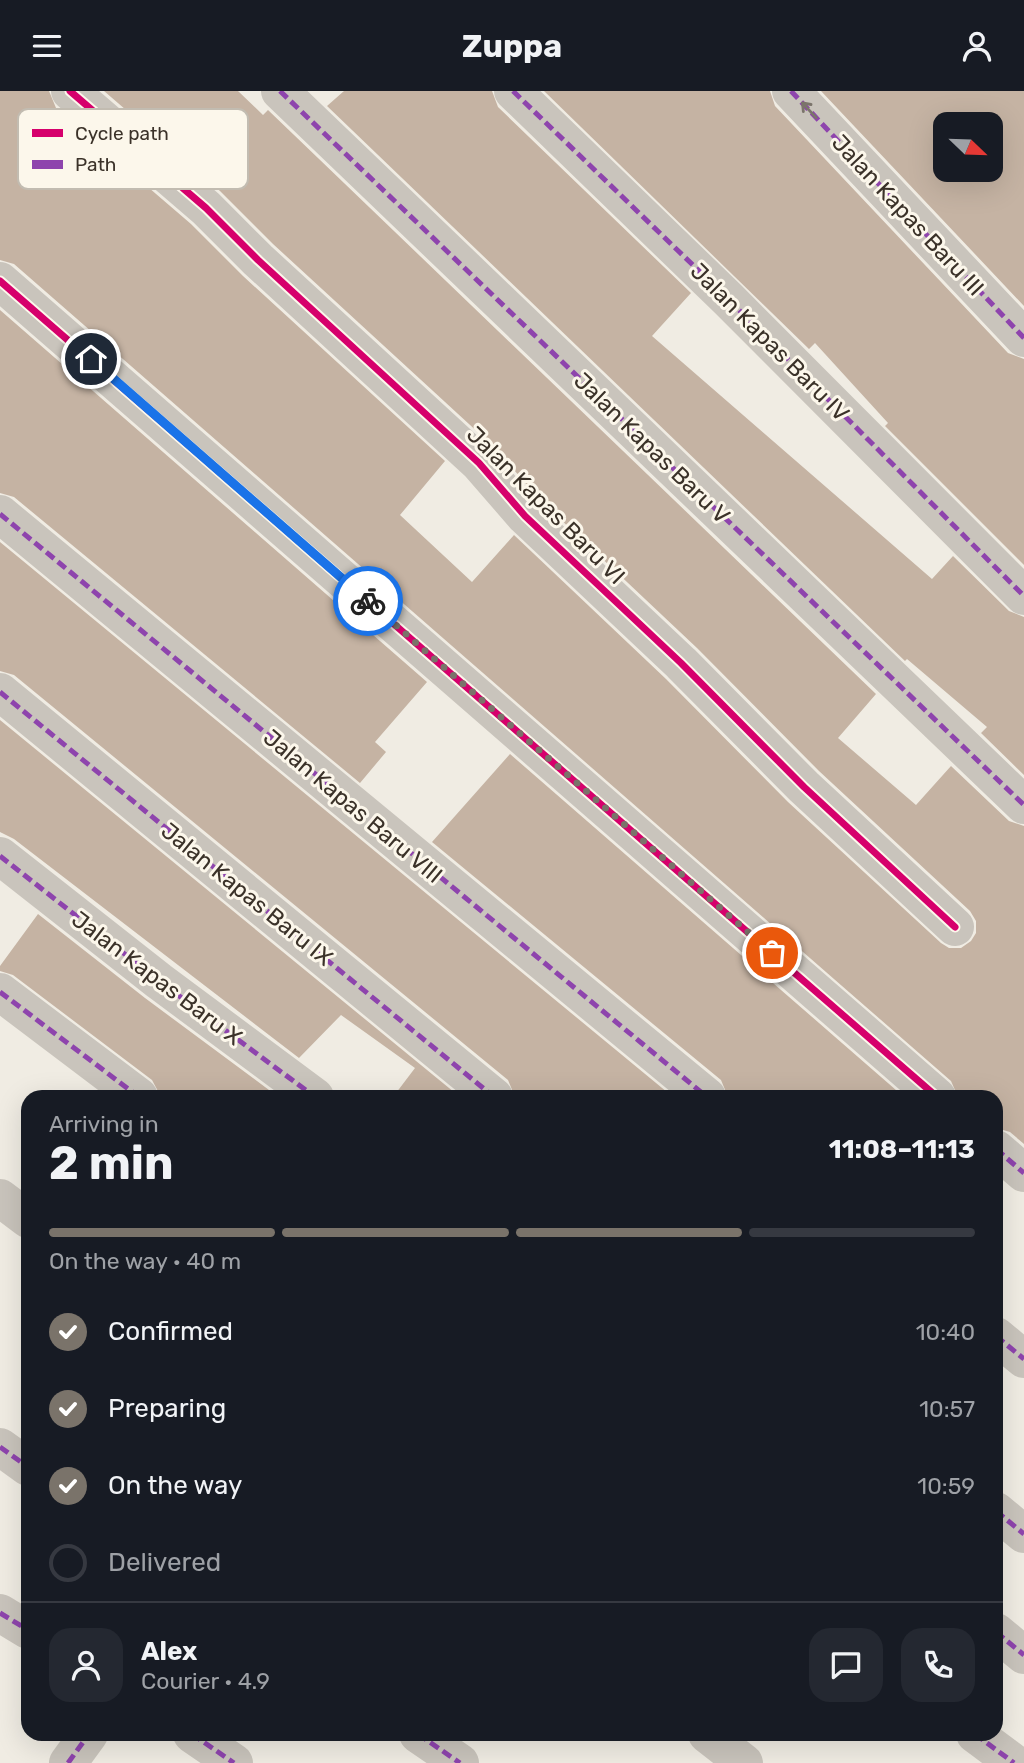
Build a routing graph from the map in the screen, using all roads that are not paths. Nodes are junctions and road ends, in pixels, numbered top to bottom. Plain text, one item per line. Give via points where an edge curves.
1 (70, 91) edge
2 (280, 91) edge
3 (513, 91) edge
4 (791, 91) edge
5 (91, 109) edge
6 (184, 189) edge
7 (0, 281) edge
8 (1024, 338) edge
9 (0, 515) edge
10 (1024, 596) edge
11 (0, 692) edge
12 (1024, 805) edge
13 (0, 856) edge
14 (955, 927) dead end
15 (0, 992) edge
16 (130, 1090) edge
17 (306, 1090) edge
18 (485, 1090) edge
19 (698, 1090) edge
20 (929, 1090) edge
21 (1003, 1155) edge
22 (1024, 1173) edge
23 (0, 1198) edge
24 (21, 1214) edge
25 (1003, 1342) edge
26 (1024, 1359) edge
27 (0, 1447) edge
28 (21, 1462) edge
29 (1003, 1517) edge
30 (1024, 1534) edge
31 (0, 1613) edge
32 (21, 1626) edge
33 (1003, 1638) edge
34 (1024, 1655) edge
35 (84, 1741) edge
36 (202, 1741) edge
37 (428, 1741) edge
38 (716, 1741) edge
39 (984, 1741) edge
40 (68, 1763) edge
41 (234, 1763) edge
42 (460, 1763) edge
43 (744, 1763) edge
44 (1014, 1763) edge

1 - 5 street, Jalan Kapas Baru VI
2 - 12 street, Jalan Kapas Baru V
3 - 10 street, Jalan Kapas Baru IV
8 -> 4 street, Jalan Kapas Baru III
6 - 14 street, Jalan Kapas Baru VI via 479,463 525,516
7 - 20 street
9 - 19 street, Jalan Kapas Baru VIII
11 - 18 street, Jalan Kapas Baru IX
13 - 17 street, Jalan Kapas Baru X
15 - 16 street
21 - 22 street
23 - 24 street
25 - 26 street
27 - 28 street
29 - 30 street
31 - 32 street
33 - 34 street
35 - 40 street
36 - 41 street
37 - 42 street
38 - 43 street
39 - 44 street

